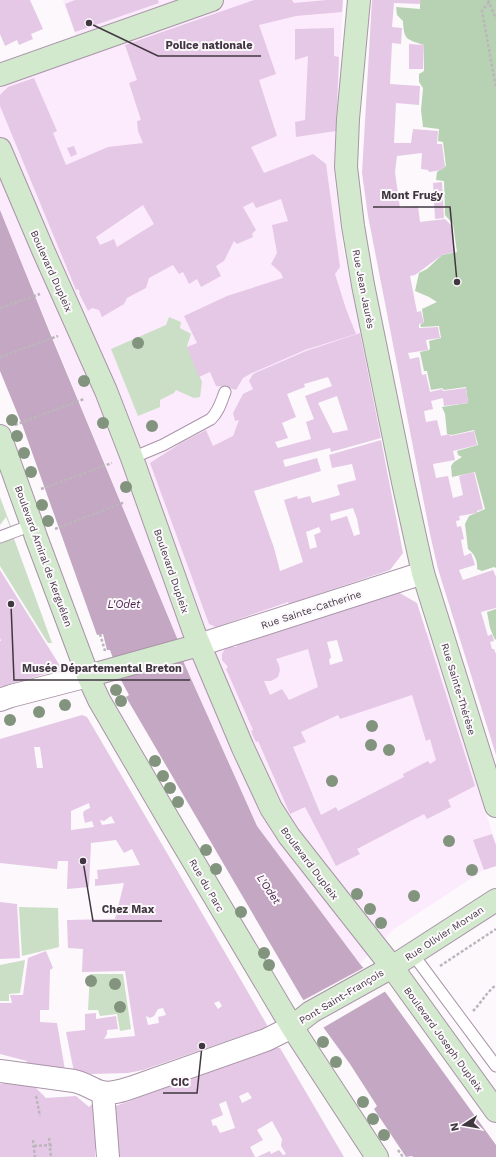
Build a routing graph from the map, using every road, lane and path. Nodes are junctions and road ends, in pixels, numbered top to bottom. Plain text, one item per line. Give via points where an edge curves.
1 (212, 0) edge
2 (359, 0) edge
3 (489, 1) edge
4 (496, 19) edge
5 (0, 75) edge
6 (496, 88) edge
7 (0, 149) edge
8 (40, 294) dead end
9 (0, 308) edge
10 (58, 336) dead end
11 (0, 357) edge
12 (225, 392) dead end
13 (84, 399) dead end
14 (20, 423) dead end
15 (0, 436) edge
16 (132, 458) junction
17 (106, 465) dead end
18 (43, 488) dead end
19 (122, 504) dead end
20 (32, 525) junction
21 (58, 527) dead end
22 (0, 538) edge
23 (423, 573) junction
24 (100, 634) dead end
25 (190, 647) junction
26 (109, 662) junction
27 (88, 676) junction
28 (0, 700) edge
29 (496, 806) edge
30 (496, 900) edge
31 (496, 929) edge
32 (412, 953) junction
33 (436, 965) dead end
34 (392, 967) junction
35 (496, 985) edge
36 (472, 1012) dead end
37 (292, 1027) junction
38 (496, 1066) edge
39 (0, 1071) edge
40 (332, 1091) junction
41 (103, 1092) junction
42 (496, 1111) edge
43 (49, 1138) dead end
44 (33, 1140) dead end
45 (51, 1145) junction
46 (34, 1146) junction
47 (35, 1157) edge
48 (50, 1157) edge
49 (108, 1157) edge
50 (368, 1157) edge
51 (377, 1157) edge

1 - 5 main road
2 - 23 main road, Rue Jean Jaurès via 348,119 348,194 363,285
3 - 4 path
3 - 6 path via 482,11
7 - 16 main road, Boulevard Dupleix via 97,369
8 - 9 path
10 - 11 path
12 - 16 lane via 220,406 211,419
13 - 14 path
15 - 20 main road, Boulevard Amiral de Kerguélen
16 - 25 main road, Boulevard Dupleix
17 - 18 path
19 - 21 path
20 - 22 lane
20 - 27 main road, Boulevard Amiral de Kerguélen
23 - 25 street, Rue Sainte-Catherine
23 - 29 main road, Rue Sainte-Thérèse
24 - 26 path
25 - 26 main road
25 - 34 main road, Boulevard Dupleix via 278,819 300,851
26 - 27 main road
27 - 28 street
27 - 37 main road, Rue du Parc via 99,700
30 - 32 main road, Rue Olivier Morvan
31 - 33 path via 440,966
32 - 34 main road, Rue Olivier Morvan
32 - 38 lane
34 - 37 main road, Pont Saint-François via 311,1012
34 - 42 main road, Boulevard Joseph Dupleix
35 - 36 path
37 - 40 main road, Rue du Parc
37 - 41 street via 266,1040 133,1087
39 - 41 street via 80,1082
40 - 50 lane, Rue du Parc
40 - 51 main road, Rue du Parc
41 - 49 street
43 - 45 path
44 - 46 path
45 - 46 path
45 - 48 path
46 - 47 path

